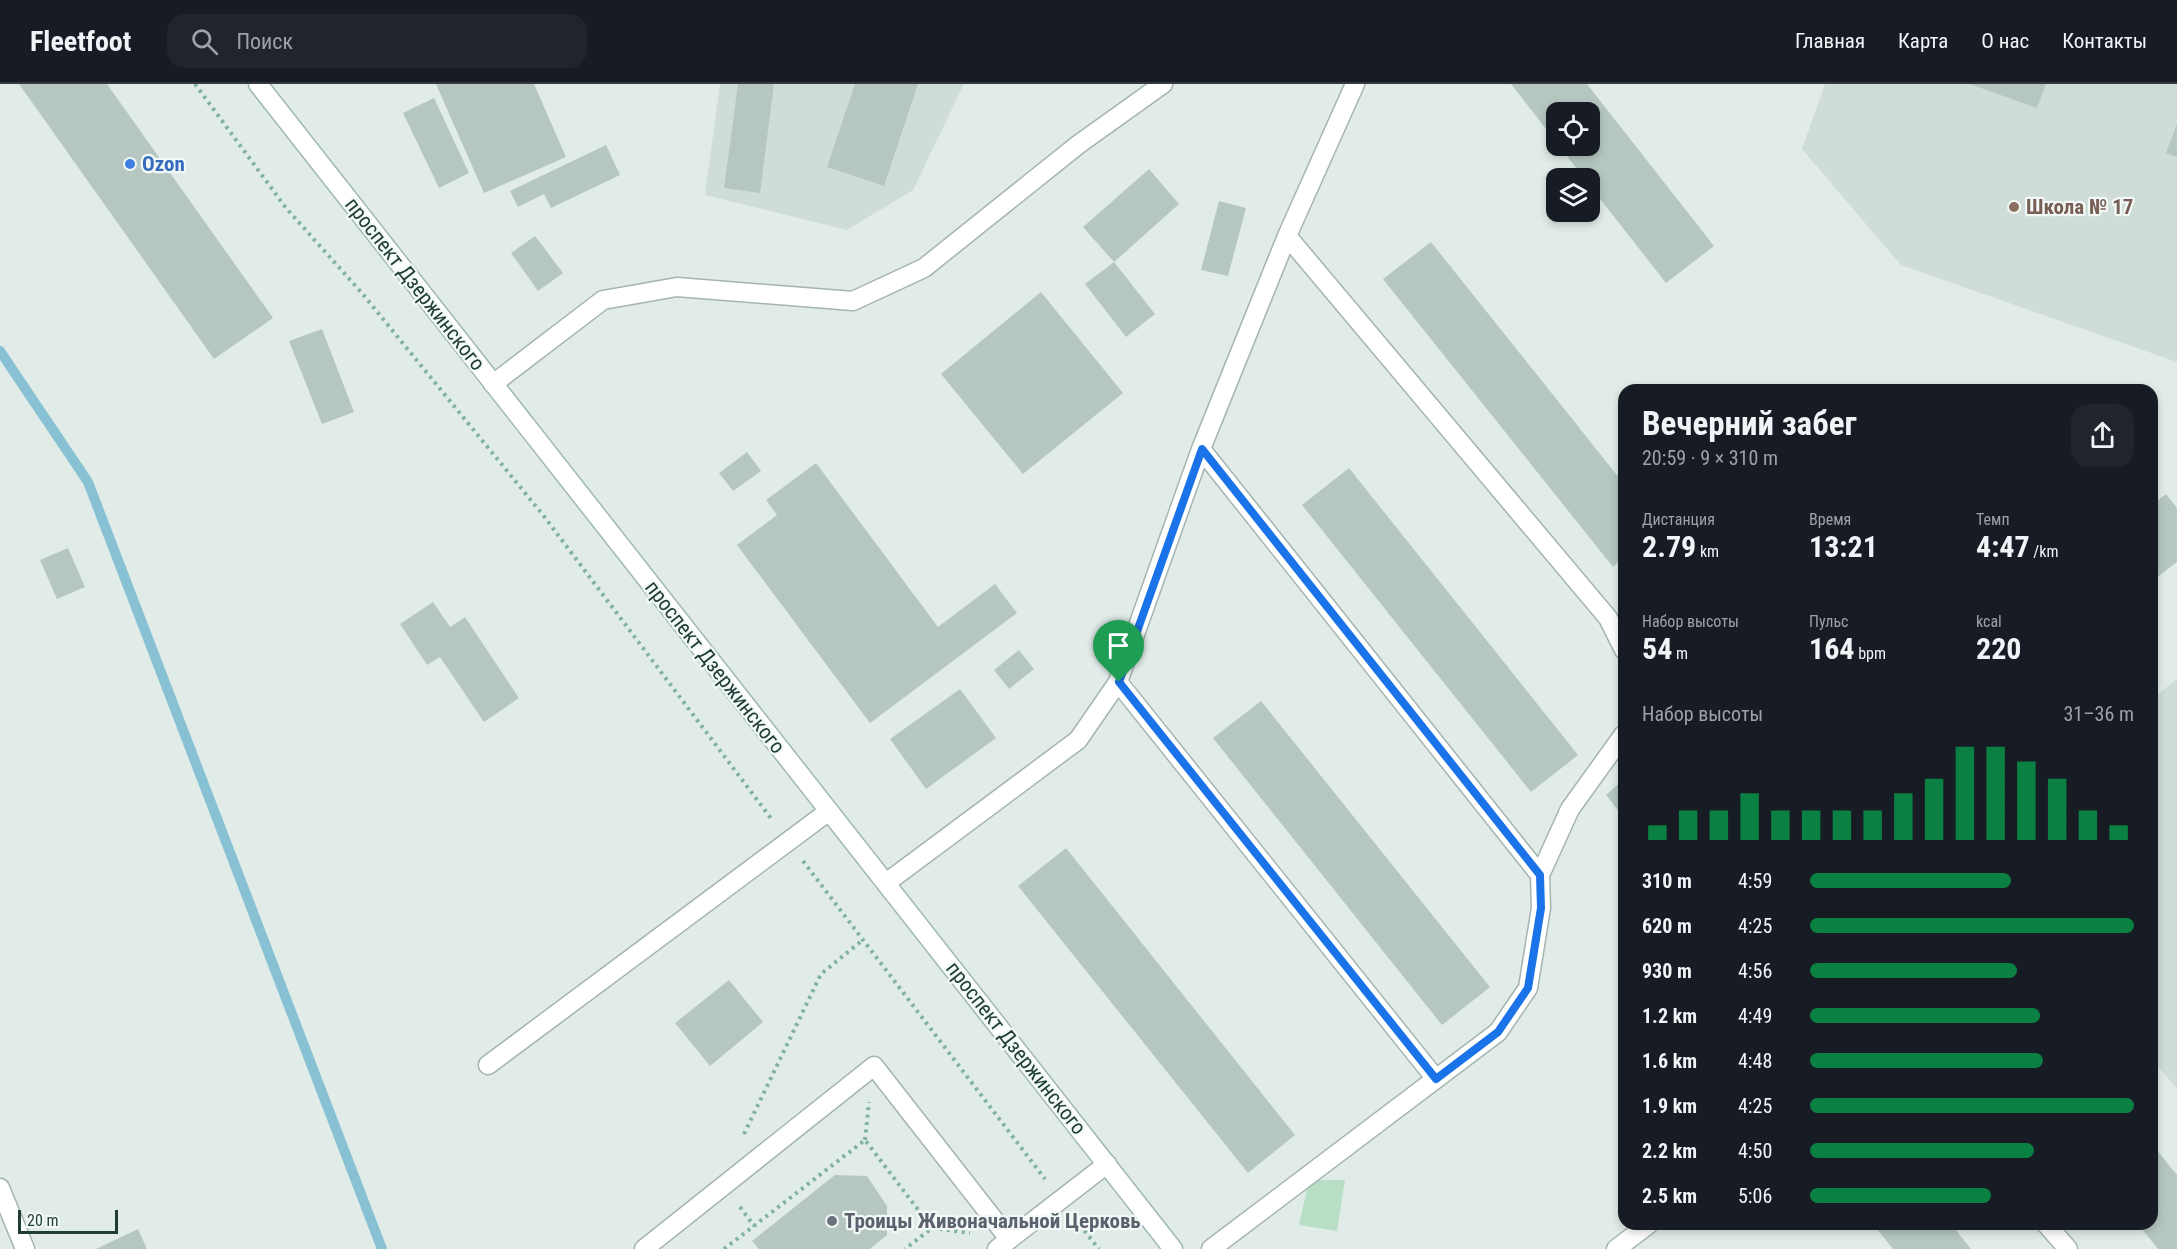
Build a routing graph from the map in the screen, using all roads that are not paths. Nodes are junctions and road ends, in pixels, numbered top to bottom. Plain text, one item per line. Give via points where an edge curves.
1 (258, 84) edge
2 (1163, 84) edge
3 (1355, 84) edge
4 (1287, 236) junction
5 (493, 384) junction
6 (1202, 449) junction
7 (1618, 638) edge
8 (1119, 682) junction
9 (1618, 742) edge
10 (829, 811) junction
11 (1540, 875) junction
12 (886, 883) junction
13 (488, 1065) dead end
14 (1436, 1079) junction
15 (1107, 1164) junction
16 (0, 1188) edge
17 (1641, 1230) edge
18 (2051, 1230) edge
19 (1003, 1244) edge
20 (25, 1249) edge
21 (644, 1249) edge
22 (1173, 1249) edge
23 (1211, 1249) edge
24 (1616, 1249) edge
25 (2067, 1249) edge

1 - 5 street, проспект Дзержинского
2 - 5 street via 1079,144 924,268 853,302 677,287 603,300
3 - 4 street
4 - 6 street
4 - 7 street via 1608,618
5 - 10 street, проспект Дзержинского
6 - 8 street
6 - 11 street
8 - 12 street via 1078,740
8 - 14 street
9 - 11 street via 1570,808
10 - 12 street, проспект Дзержинского
10 - 13 street
11 - 14 street via 1541,908 1528,988 1498,1032
12 - 15 street, проспект Дзержинского
14 - 23 street
15 - 19 street
15 - 22 street, проспект Дзержинского
16 - 20 street
17 - 24 street
18 - 25 street
19 - 21 street via 874,1066

